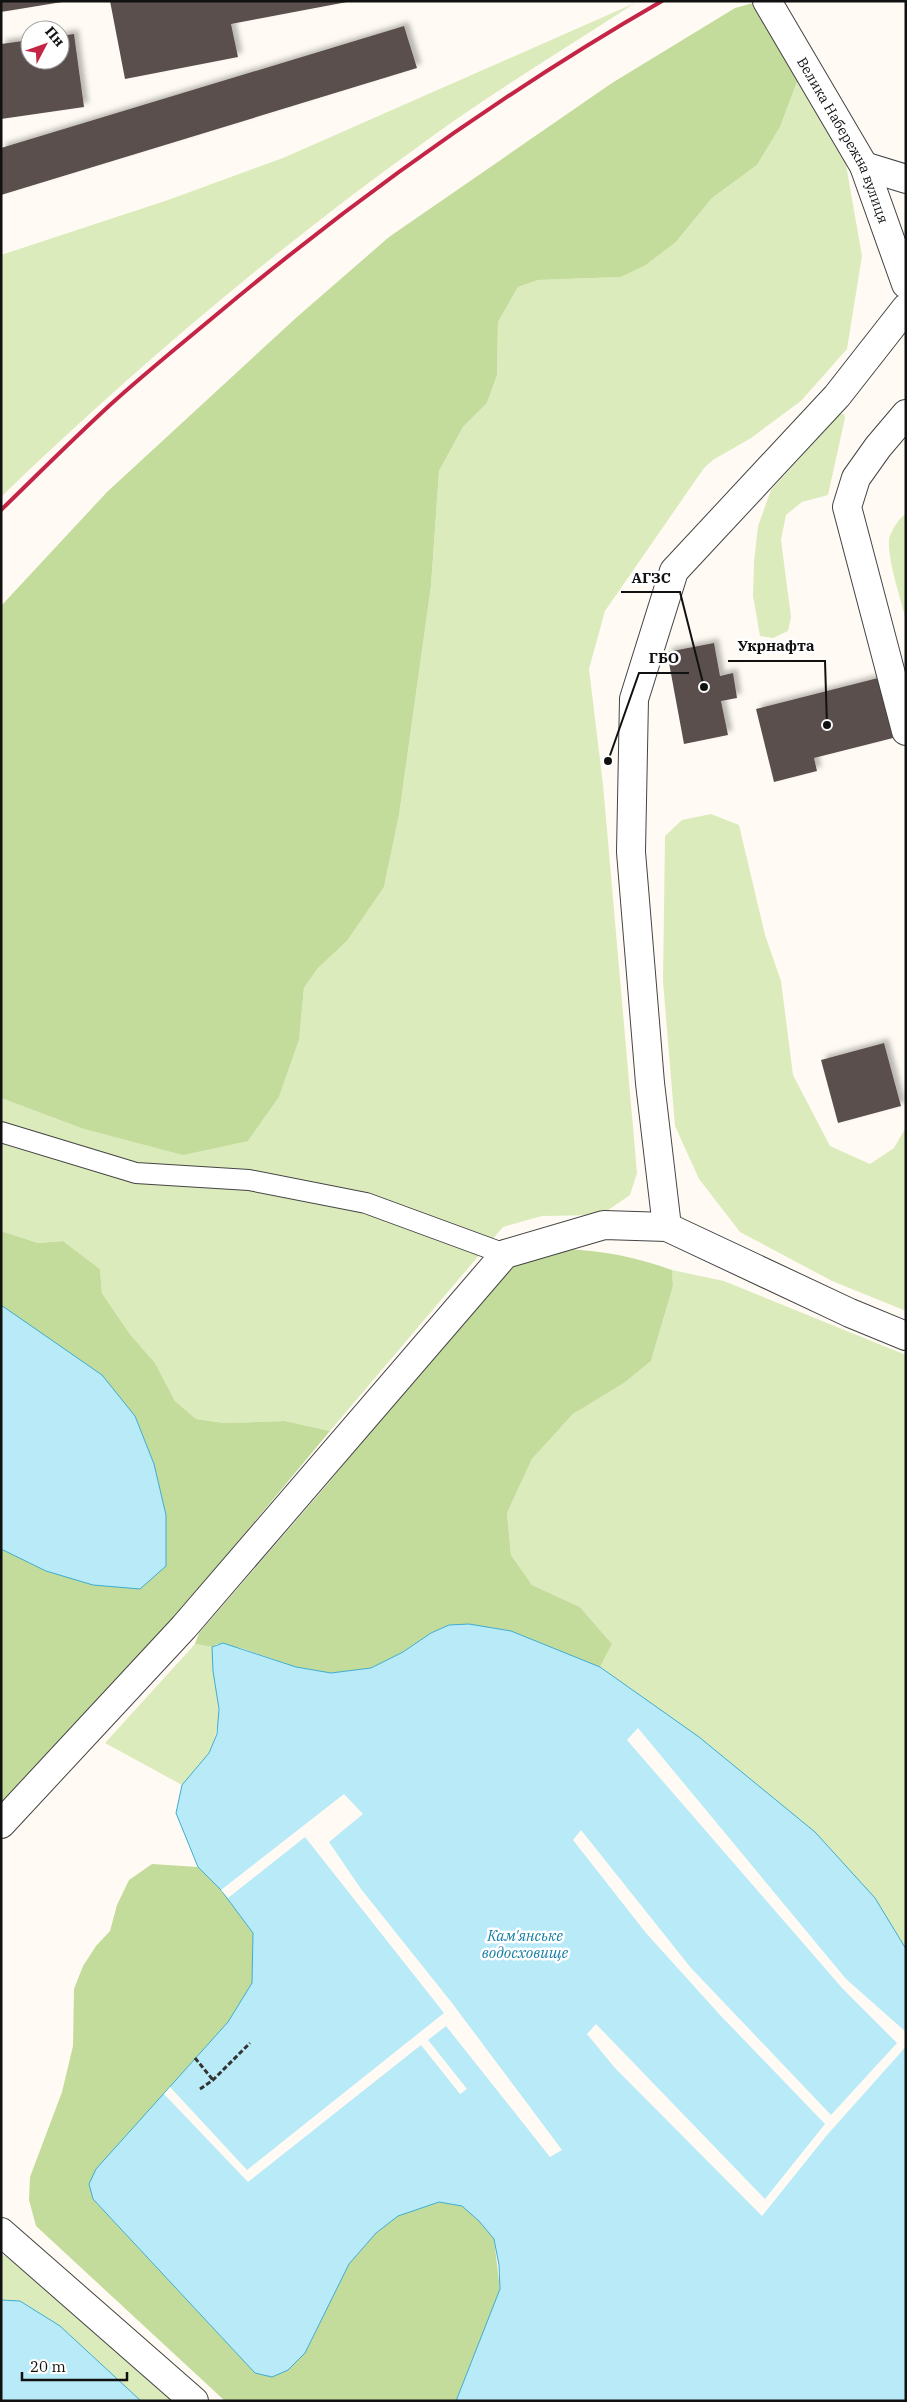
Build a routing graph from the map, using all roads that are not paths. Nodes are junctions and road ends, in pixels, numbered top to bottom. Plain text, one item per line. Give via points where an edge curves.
1 (767, 1) edge
2 (864, 166) junction
3 (906, 179) edge
4 (906, 284) edge
5 (906, 308) edge
6 (906, 414) edge
7 (906, 731) edge
8 (1, 1132) edge
9 (667, 1227) junction
10 (506, 1254) junction
11 (906, 1336) edge
12 (1, 1824) edge
13 (1, 2232) edge
14 (194, 2401) edge

1 - 2 street, Велика Набережна вулиця
2 - 3 street
2 - 4 street, Велика Набережна вулиця
5 - 9 street via 837,396 674,571 634,699 631,852 650,1083
6 - 7 street via 856,478 847,507
8 - 10 lane via 136,1173 249,1180 366,1202
9 - 10 street via 604,1225
9 - 11 street via 850,1314
10 - 12 street via 184,1626
13 - 14 street

